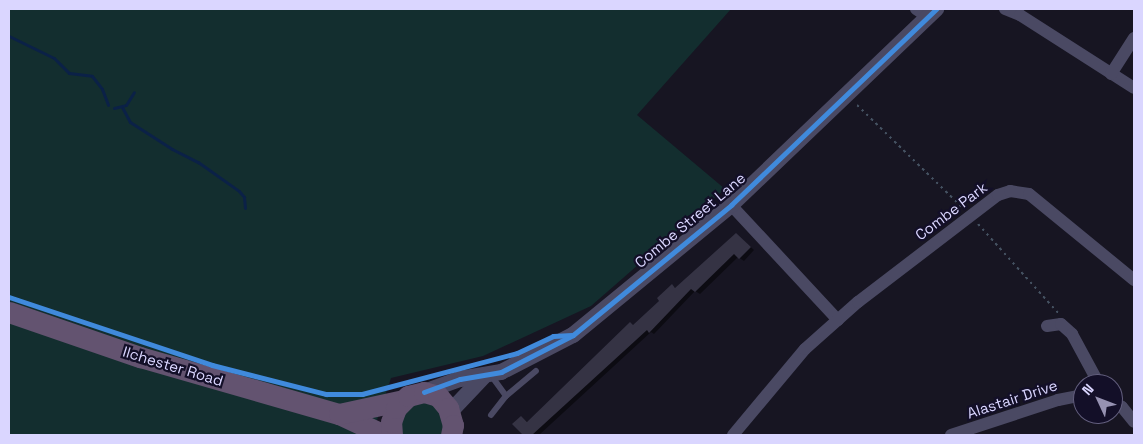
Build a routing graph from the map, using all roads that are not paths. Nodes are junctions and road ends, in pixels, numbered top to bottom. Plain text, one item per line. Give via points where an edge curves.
1 (1005, 9) edge
2 (927, 12) edge
3 (1134, 38) edge
4 (1111, 74) junction
5 (1134, 88) edge
6 (731, 206) junction
7 (1134, 280) edge
8 (9, 312) edge
9 (838, 320) junction
10 (1047, 326) dead end
11 (536, 371) dead end
12 (487, 374) junction
13 (1095, 374) edge
14 (424, 392) junction
15 (506, 396) junction
16 (1073, 397) edge
17 (403, 400) junction
18 (1123, 412) edge
19 (339, 414) junction
20 (491, 415) dead end
21 (451, 422) edge
22 (1134, 422) edge
23 (384, 435) edge
24 (392, 435) edge
25 (469, 435) edge
26 (733, 435) edge
27 (951, 435) edge

1 - 4 street via 1020,15
2 - 6 street, Combe Street Lane via 847,96
3 - 4 street
4 - 5 street
6 - 9 street
6 - 12 street, Combe Street Lane via 573,335 533,358 501,372
7 - 9 street, Combe Park via 1029,194 1016,191 998,194
8 - 19 highway, Ilchester Road via 149,359
9 - 26 street, Combe Park via 805,349
10 - 13 street via 1061,324 1087,357
11 - 15 lane
12 - 14 street, Combe Street Lane via 460,379
12 - 15 lane
12 - 21 street
14 - 17 highway, Ilchester Road
14 - 21 highway via 438,396
15 - 20 lane
16 - 27 street, Alastair Drive
17 - 19 highway, Ilchester Road
17 - 24 highway via 391,417
18 - 22 street
19 - 23 highway, Ilchester Road
21 - 25 highway

